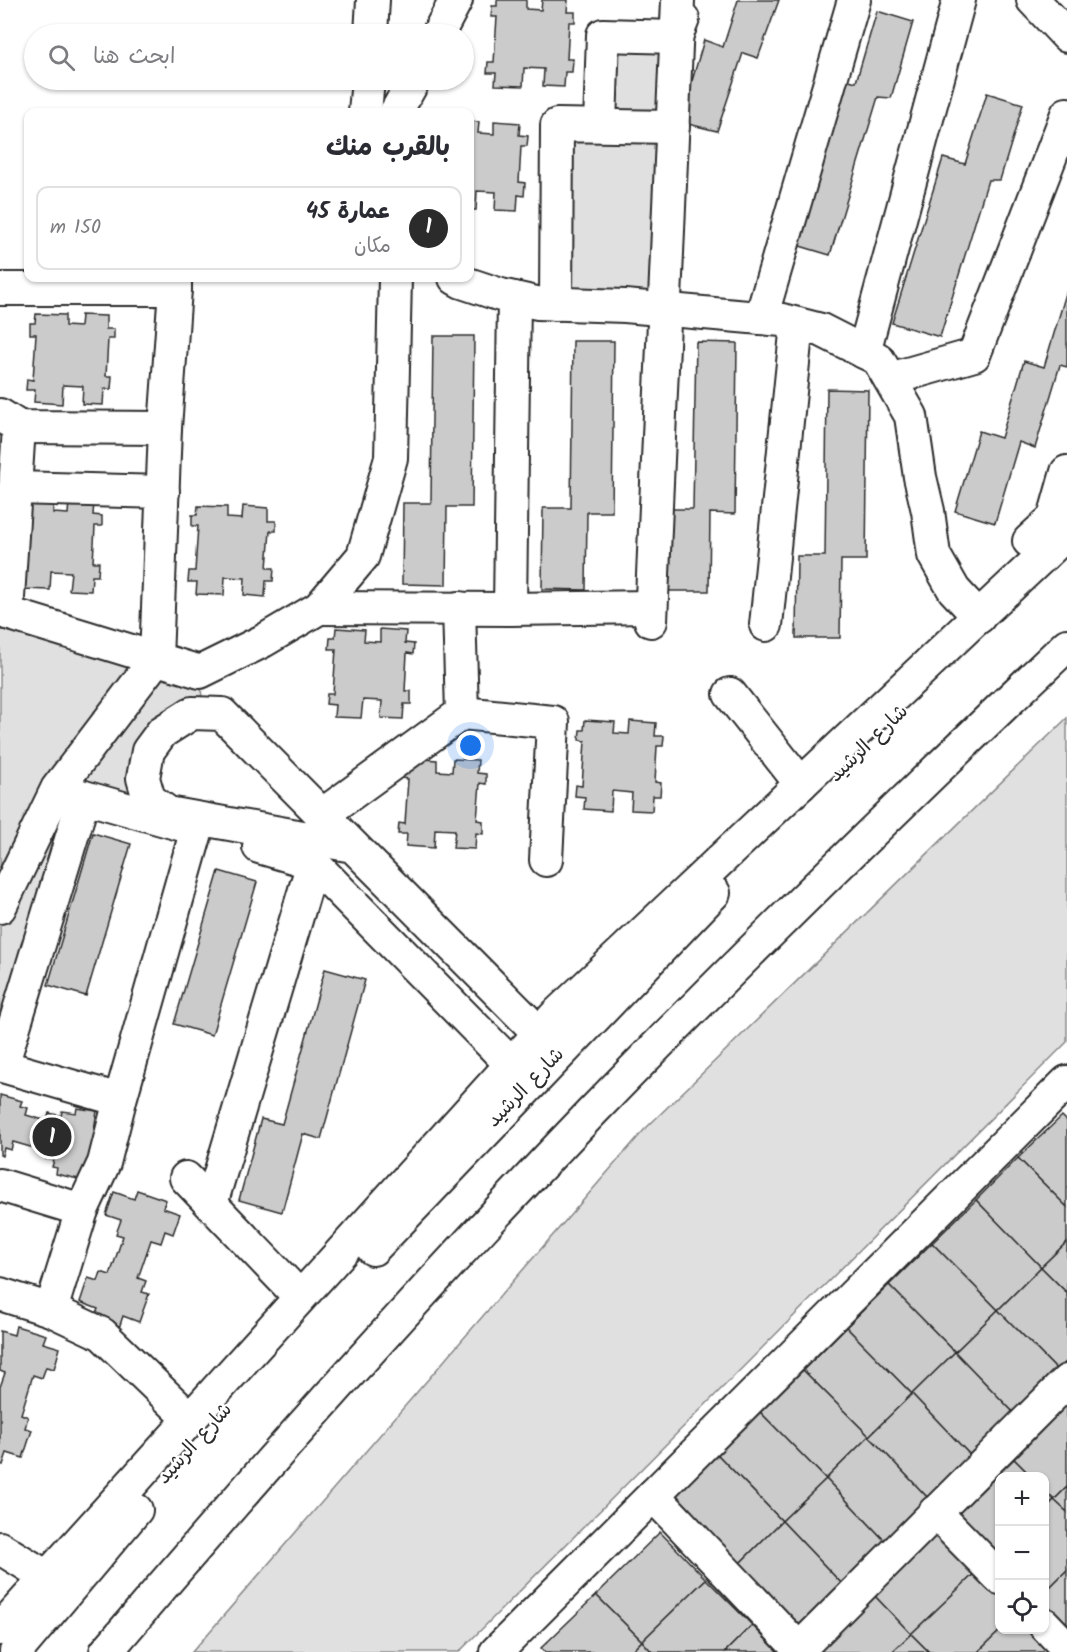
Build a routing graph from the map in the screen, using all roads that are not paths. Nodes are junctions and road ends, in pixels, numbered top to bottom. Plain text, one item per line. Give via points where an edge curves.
1 (374, 0) edge
2 (456, 0) edge
3 (678, 0) edge
4 (692, 0) edge
5 (854, 0) edge
6 (959, 0) edge
7 (1033, 0) edge
8 (372, 24) edge
9 (443, 24) edge
10 (1067, 36) edge
11 (675, 37) junction
12 (367, 90) edge
13 (408, 90) edge
14 (365, 108) edge
15 (398, 108) edge
16 (1067, 114) edge
17 (600, 125) junction
18 (673, 127) junction
19 (395, 282) edge
20 (462, 282) edge
21 (175, 283) edge
22 (0, 289) edge
23 (514, 298) junction
24 (556, 304) junction
25 (665, 309) junction
26 (761, 318) junction
27 (797, 324) junction
28 (864, 352) junction
29 (890, 379) junction
30 (10, 421) edge
31 (165, 428) junction
32 (1067, 472) edge
33 (15, 488) junction
34 (163, 492) junction
35 (1063, 519) edge
36 (1067, 553) edge
37 (319, 608) junction
38 (459, 608) junction
39 (510, 609) junction
40 (972, 609) junction
41 (4, 610) edge
42 (766, 625) dead end
43 (1067, 645) edge
44 (156, 659) junction
45 (200, 672) junction
46 (730, 694) dead end
47 (203, 713) junction
48 (462, 713) junction
49 (801, 784) junction
50 (70, 793) junction
51 (322, 815) junction
52 (197, 829) junction
53 (353, 846) junction
54 (546, 860) dead end
55 (313, 863) junction
56 (0, 907) edge
57 (539, 1034) junction
58 (1, 1064) edge
59 (512, 1064) junction
60 (1065, 1089) edge
61 (120, 1100) junction
62 (186, 1178) dead end
63 (0, 1185) edge
64 (211, 1204) junction
65 (82, 1210) junction
66 (0, 1294) edge
67 (300, 1297) junction
68 (51, 1310) junction
69 (1067, 1381) edge
70 (190, 1419) junction
71 (654, 1495) junction
72 (936, 1512) junction
73 (0, 1548) edge
74 (995, 1574) edge
75 (47, 1578) junction
76 (0, 1629) edge
77 (1049, 1629) edge
78 (508, 1648) edge
79 (1067, 1648) edge
80 (800, 1651) edge
81 (16, 1652) edge
82 (106, 1652) edge

1 - 8 street
2 - 9 street
3 - 11 street
4 - 11 street
5 - 26 street
6 - 28 street
7 - 10 street
11 - 17 street via 603,35
11 - 18 street
12 - 14 street
13 - 15 street
16 - 29 street via 974,355
17 - 18 street
17 - 24 street via 557,125
18 - 25 street
19 - 37 street via 391,458 363,555
20 - 23 street
21 - 22 street
21 - 31 street
23 - 24 street
23 - 39 street
24 - 25 street
25 - 26 street
25 - 39 street via 651,614
26 - 27 street
27 - 28 street via 821,330
27 - 42 street
28 - 29 street via 878,359
29 - 40 street via 911,416 934,555 954,590
30 - 31 street
30 - 33 street
31 - 34 street
32 - 35 street
33 - 34 street
33 - 41 street
34 - 44 street
35 - 40 street
36 - 81 street, شارع الرشيد via 719,888 417,1202 148,1496
37 - 38 street
37 - 45 street
38 - 39 street
38 - 48 street
40 - 49 street
41 - 44 street
43 - 82 street via 845,857 590,1114 317,1409
44 - 45 street
44 - 50 street
45 - 47 street
46 - 49 street
47 - 51 street via 222,714
47 - 53 street via 192,713 162,732 148,751 143,778 149,799 168,813
48 - 51 street
48 - 54 street via 553,722
49 - 57 street
50 - 52 street
50 - 56 street
50 - 58 street
51 - 53 street
52 - 55 street
52 - 61 street
53 - 57 street
55 - 59 street
55 - 64 street
57 - 59 street
58 - 61 street
59 - 67 street
60 - 71 street
61 - 65 street via 104,1162
62 - 64 street
63 - 65 street
64 - 67 street
65 - 68 street
66 - 68 street
67 - 70 street
68 - 70 street via 102,1334
69 - 72 street
70 - 75 street
71 - 78 street
71 - 80 street
72 - 74 street
72 - 80 street
73 - 75 street
75 - 76 street
77 - 79 street

